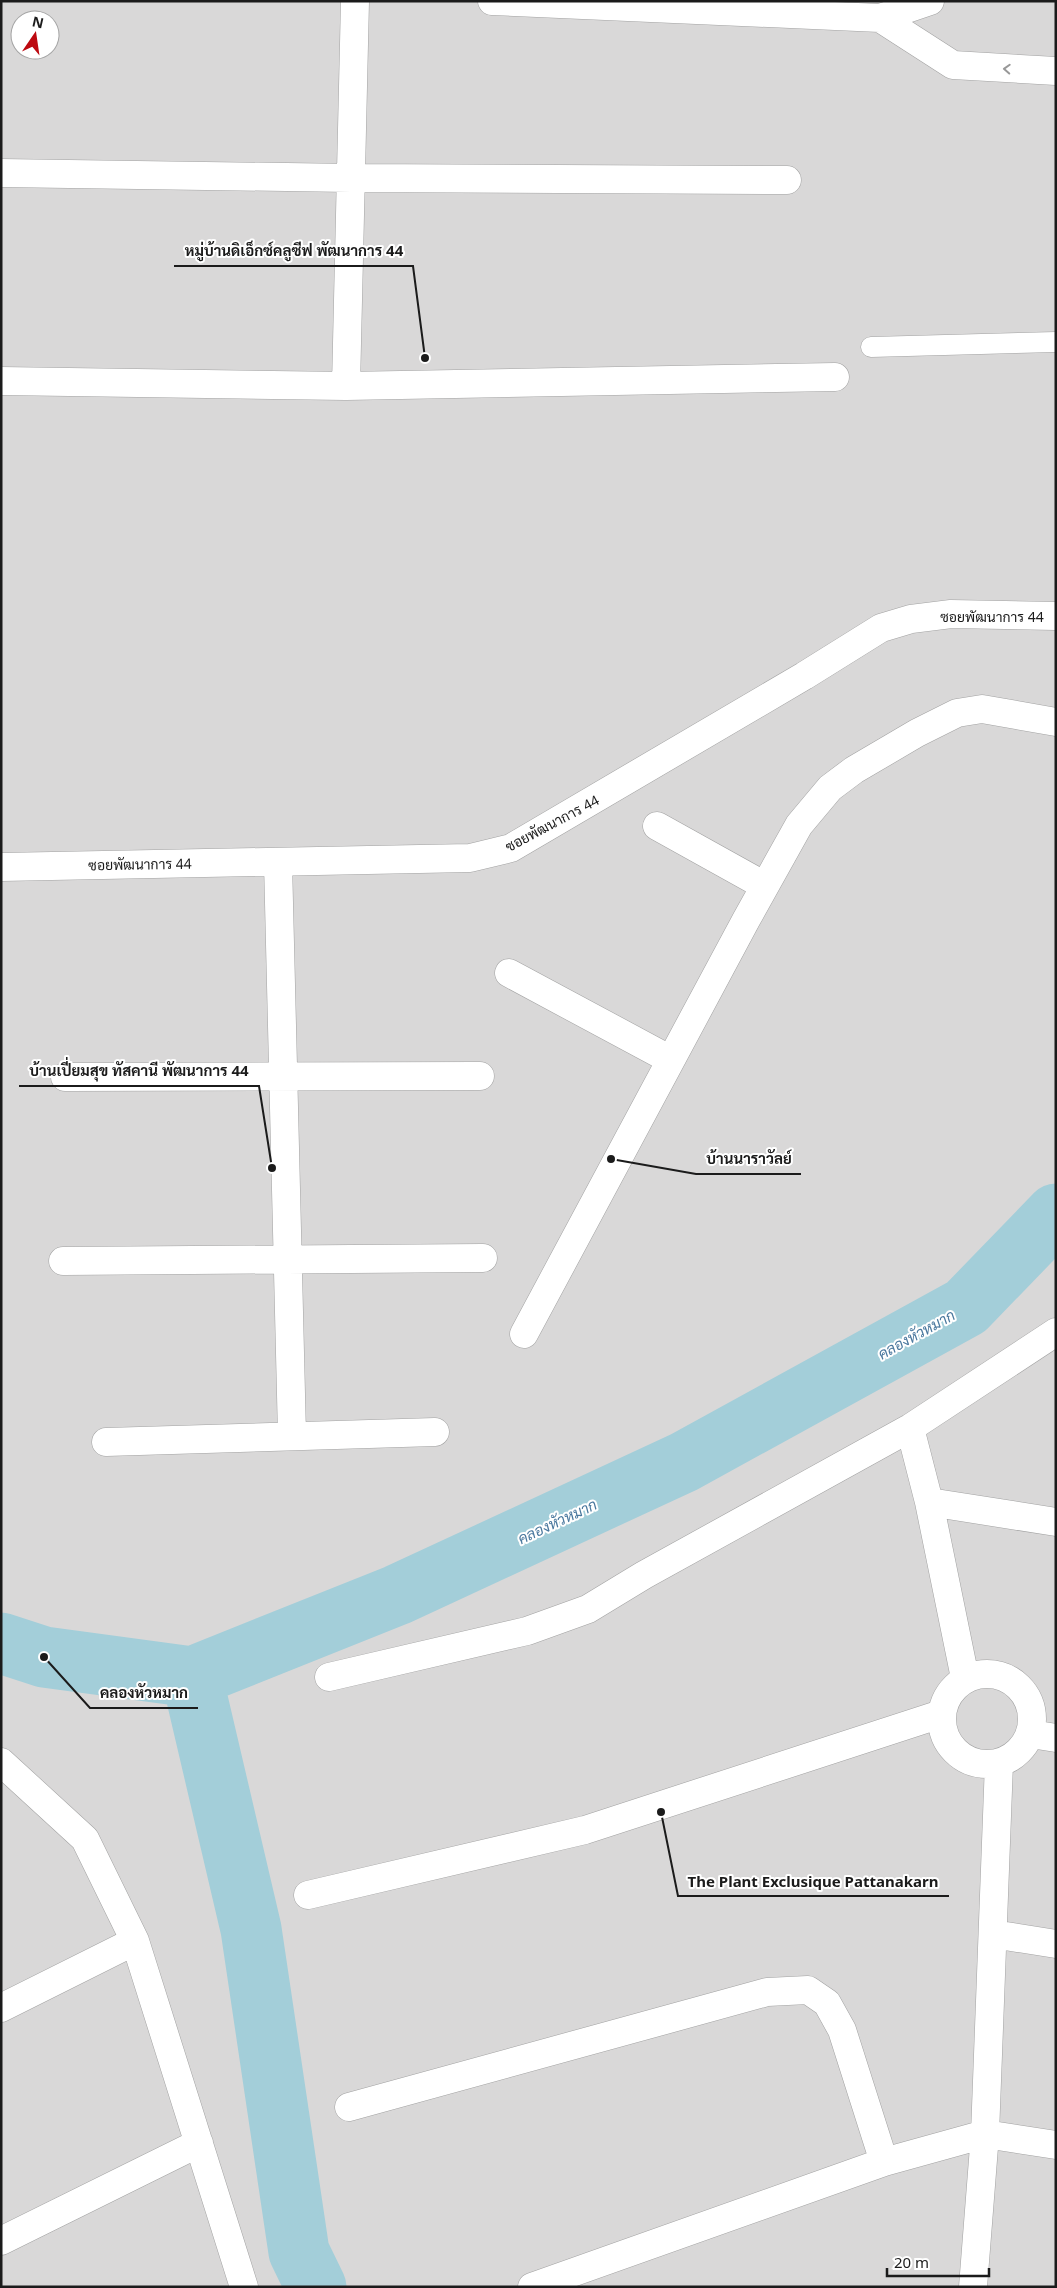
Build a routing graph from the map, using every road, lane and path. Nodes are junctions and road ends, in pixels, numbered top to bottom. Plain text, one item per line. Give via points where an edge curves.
1 (355, 1) edge
2 (492, 1) edge
3 (930, 1) edge
4 (880, 18) junction
5 (1056, 71) edge
6 (1, 173) edge
7 (351, 178) junction
8 (787, 180) dead end
9 (1056, 342) edge
10 (871, 347) dead end
11 (835, 377) dead end
12 (1, 381) edge
13 (346, 386) junction
14 (1056, 616) edge
15 (1056, 722) edge
16 (657, 826) dead end
17 (278, 862) junction
18 (1, 866) edge
19 (765, 886) junction
20 (509, 973) dead end
21 (671, 1060) junction
22 (283, 1076) junction
23 (480, 1076) dead end
24 (65, 1077) dead end
25 (483, 1258) dead end
26 (287, 1260) junction
27 (63, 1261) dead end
28 (1056, 1332) edge
29 (524, 1334) dead end
30 (910, 1428) junction
31 (435, 1432) dead end
32 (292, 1435) junction
33 (106, 1442) dead end
34 (929, 1502) junction
35 (1056, 1522) edge
36 (328, 1677) dead end
37 (965, 1678) junction
38 (941, 1714) junction
39 (1043, 1736) edge
40 (999, 1763) junction
41 (4, 1770) edge
42 (308, 1895) dead end
43 (993, 1934) junction
44 (134, 1941) junction
45 (1056, 1944) edge
46 (1, 2008) edge
47 (348, 2107) dead end
48 (985, 2134) junction
49 (199, 2144) junction
50 (1056, 2145) edge
51 (884, 2162) junction
52 (1, 2241) edge
53 (244, 2287) edge
54 (532, 2287) edge
55 (973, 2287) edge

1 - 7 street
2 - 4 street
3 - 4 street
5 -> 4 street via 953,66
6 - 7 street
7 - 8 street
7 - 13 street
9 - 10 lane
11 - 13 street
12 - 13 street
14 - 17 street, ซอยพัฒนาการ 44 via 951,614 911,619 881,628 511,848 470,858
15 - 19 street via 982,709 957,714 917,733 830,788 799,825
16 - 19 street
17 - 18 street, ซอยพัฒนาการ 44
17 - 22 street
19 - 21 street
20 - 21 street
21 - 29 street
22 - 23 street
22 - 24 street
22 - 26 street
25 - 26 street
26 - 27 street
26 - 32 street
28 - 30 street
30 - 34 street
30 - 36 street via 588,1609 527,1631
31 - 32 street
32 - 33 street
34 - 35 street
34 - 37 street
37 - 38 street via 949,1693
37 - 39 street via 987,1672 1008,1677 1025,1692
38 - 40 street via 944,1736 957,1754 977,1764
38 - 42 street via 585,1830
39 - 40 street
40 - 43 street
41 - 44 street via 85,1839
43 - 45 street
43 - 48 street
44 - 46 street
44 - 49 street
47 - 51 street via 767,1992 808,1990 827,2003 842,2030
48 - 50 street
48 - 51 street
48 - 55 street
49 - 52 street
49 - 53 street
51 - 54 street

